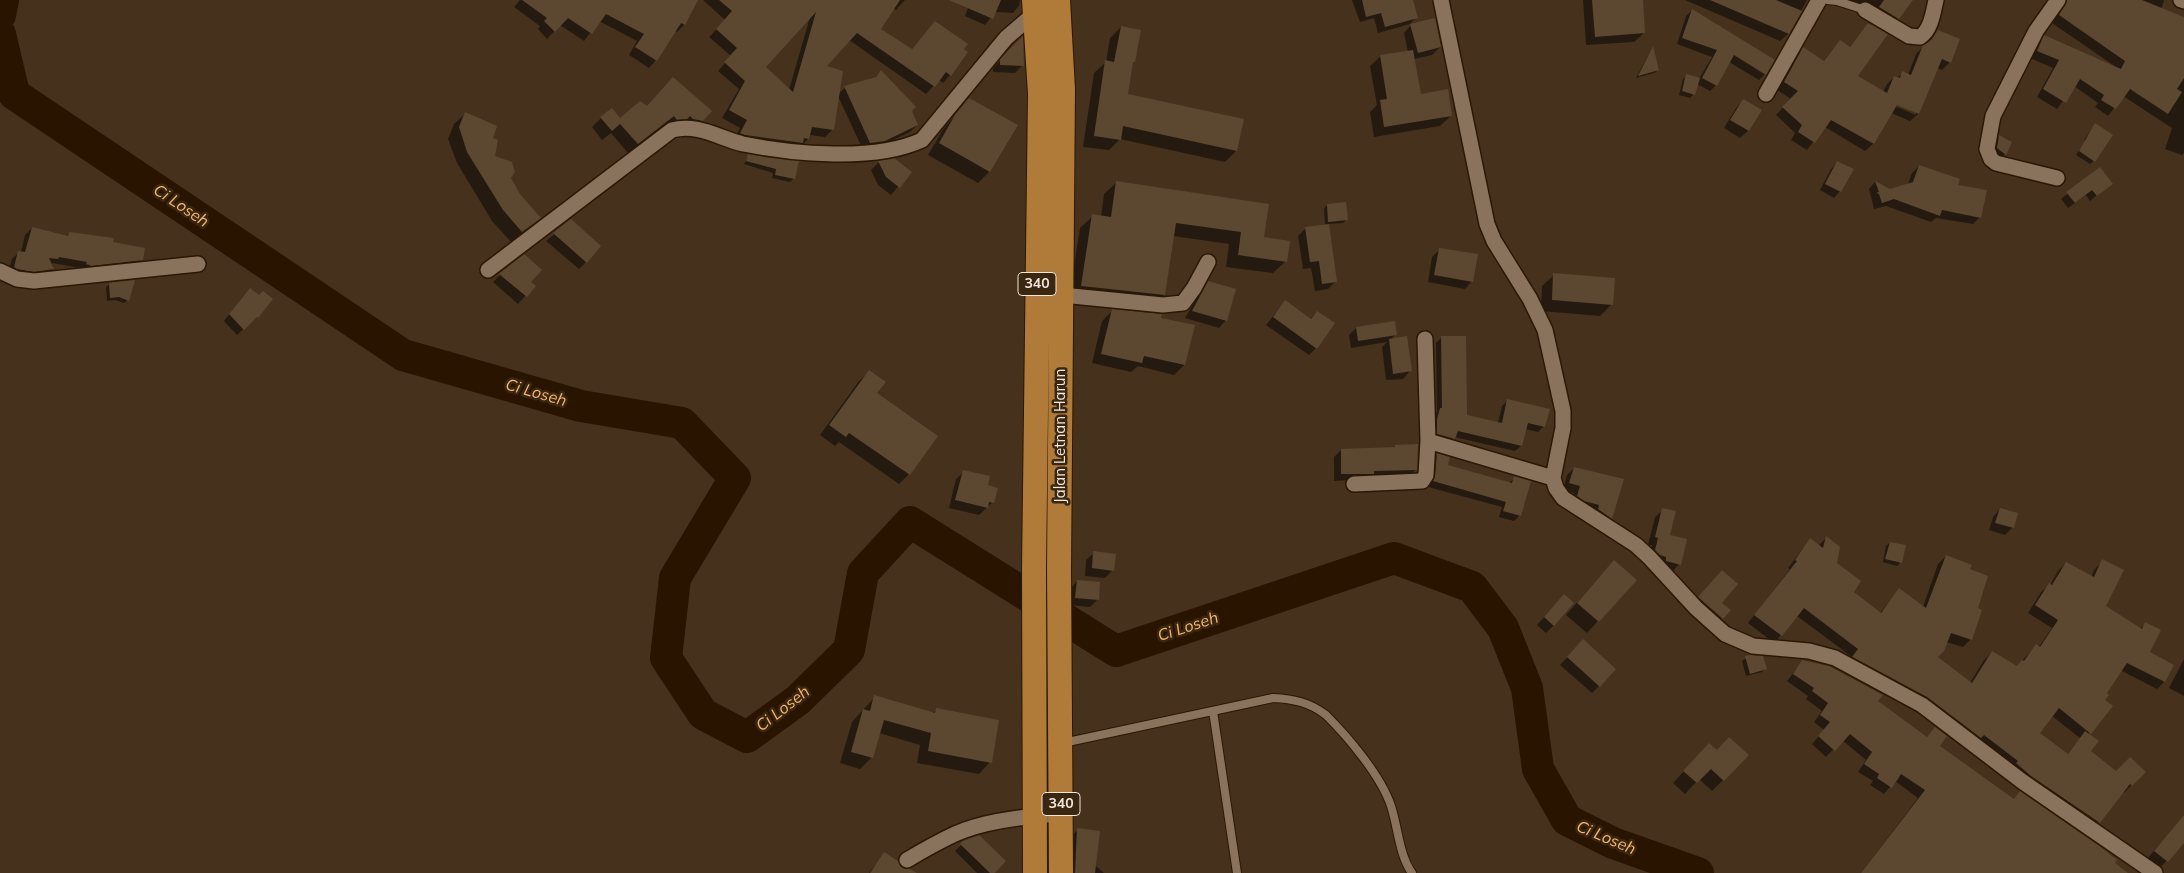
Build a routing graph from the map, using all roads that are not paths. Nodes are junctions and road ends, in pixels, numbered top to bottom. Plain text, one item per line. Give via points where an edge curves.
1 (1058, 0) edge
2 (1441, 0) edge
3 (1818, 0) edge
4 (1826, 0) edge
5 (1936, 0) edge
6 (2058, 0) edge
7 (1035, 6) edge
8 (1864, 10) joint
9 (1766, 94) dead end
10 (2058, 178) dead end
11 (1208, 262) dead end
12 (198, 264) dead end
13 (488, 270) dead end
14 (0, 271) edge
15 (1062, 295) junction
16 (1425, 339) dead end
17 (1428, 441) junction
18 (1553, 478) junction
19 (1354, 484) dead end
20 (1212, 711) junction
21 (1062, 739) junction
22 (1061, 814) junction
23 (1036, 816) junction
24 (906, 860) dead end
25 (1035, 873) edge
26 (1061, 873) edge
27 (1237, 873) edge
28 (1412, 873) edge
29 (2156, 873) edge

1 - 15 main road, Jalan Letnan Harun / 340 via 1063,89
2 - 18 street via 1487,224 1545,330 1560,394 1563,428
3 - 9 street
4 - 8 lane via 1837,0
5 - 8 street via 1930,25 1920,37 1909,36
6 - 10 street via 2036,31 1993,116 1988,149 1996,163
7 - 13 street via 922,140 887,150 844,154 796,152 741,143 706,131 672,130
7 - 23 main road, Jalan Letnan Harun / 340 via 1040,103 1034,569
11 - 15 street via 1183,302 1163,305
12 - 14 street via 34,281 17,279
15 - 21 main road, Jalan Letnan Harun / 340 via 1059,569
16 - 17 street
17 - 18 street
17 - 19 street via 1426,475 1422,481
18 - 29 street via 1563,498 1636,545 1725,634 1753,646 1809,651 1835,658 1922,704 2023,782
20 - 21 lane
20 - 27 lane
20 - 28 lane via 1272,698 1316,707 1326,714 1380,781 1392,807 1406,862
21 - 22 main road, Jalan Letnan Harun / 340
22 - 23 street
22 - 26 main road, Jalan Letnan Harun / 340
23 - 24 street via 992,823 956,834
23 - 25 main road, Jalan Letnan Harun / 340

